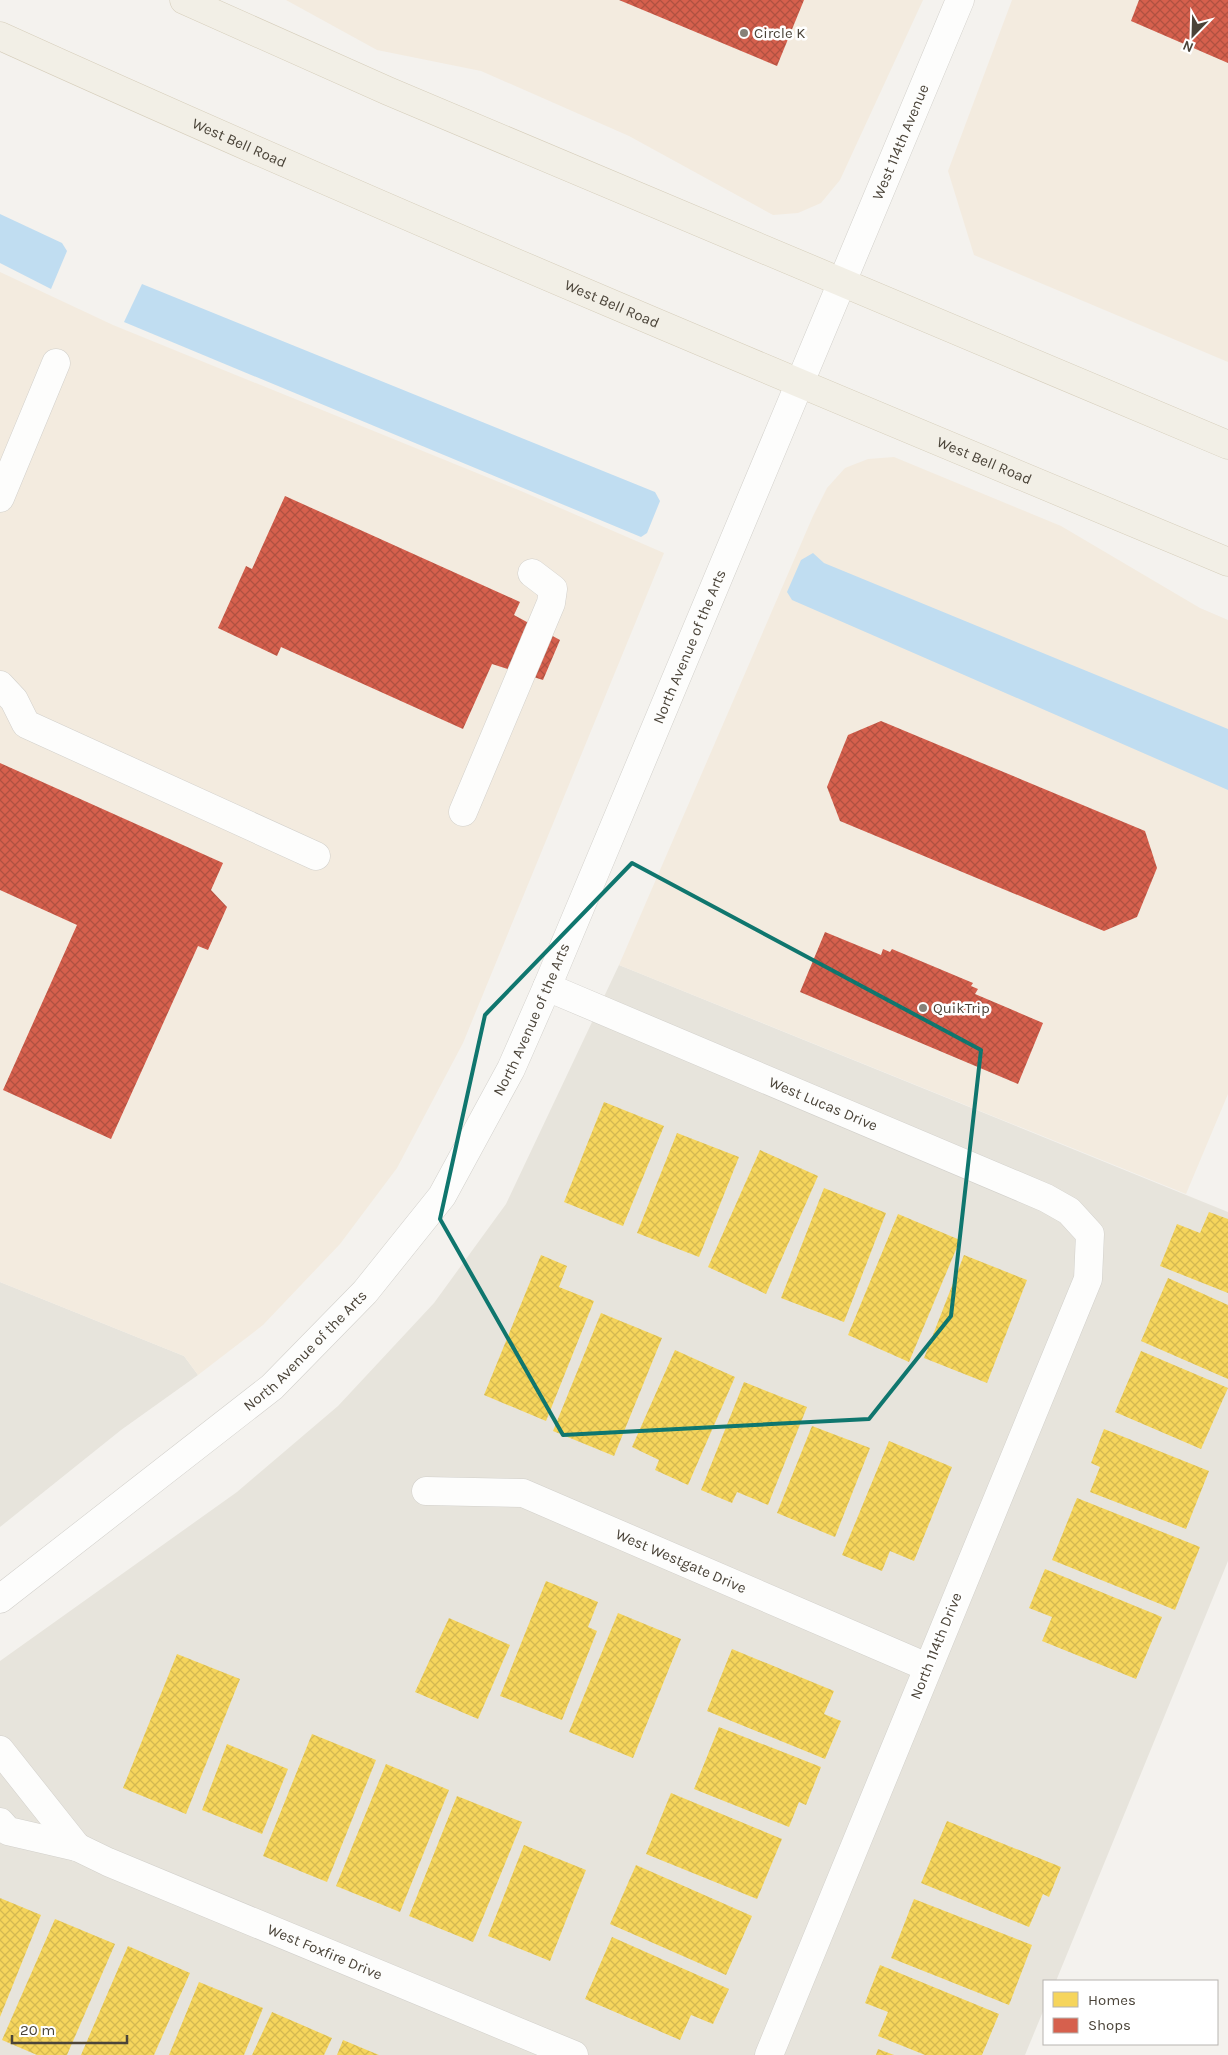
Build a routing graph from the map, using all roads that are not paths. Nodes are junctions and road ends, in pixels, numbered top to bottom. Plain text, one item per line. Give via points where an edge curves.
1 (184, 0) edge
2 (960, 0) edge
3 (0, 36) edge
4 (842, 283) junction
5 (56, 363) dead end
6 (799, 384) junction
7 (1228, 445) edge
8 (0, 498) edge
9 (1228, 562) edge
10 (532, 573) dead end
11 (0, 685) edge
12 (463, 812) dead end
13 (316, 856) dead end
14 (547, 987) junction
15 (1090, 1234) joint
16 (426, 1491) dead end
17 (0, 1599) edge
18 (927, 1667) junction
19 (0, 1750) edge
20 (0, 1822) edge
21 (78, 1847) junction
22 (574, 2055) edge
23 (769, 2055) edge

1 - 4 main road via 395,94
2 - 4 street, West 114th Avenue
3 - 6 main road, West Bell Road
4 - 6 street, North Avenue of the Arts
4 - 7 main road
5 - 8 street
6 - 9 main road, West Bell Road
6 - 14 street, North Avenue of the Arts
10 - 12 street via 553,589 551,603
11 - 13 street via 14,700 26,724
14 - 15 street, West Lucas Drive via 1046,1198 1069,1211
14 - 17 street, North Avenue of the Arts via 511,1069 442,1196 365,1292 272,1387
15 - 18 street, North 114th Drive via 1088,1279
16 - 18 street, West Westgate Drive via 523,1493
18 - 23 street, North 114th Drive
19 - 21 street, West Foxfire Drive
20 - 21 street, West Foxfire Drive via 8,1831
21 - 22 street, West Foxfire Drive

